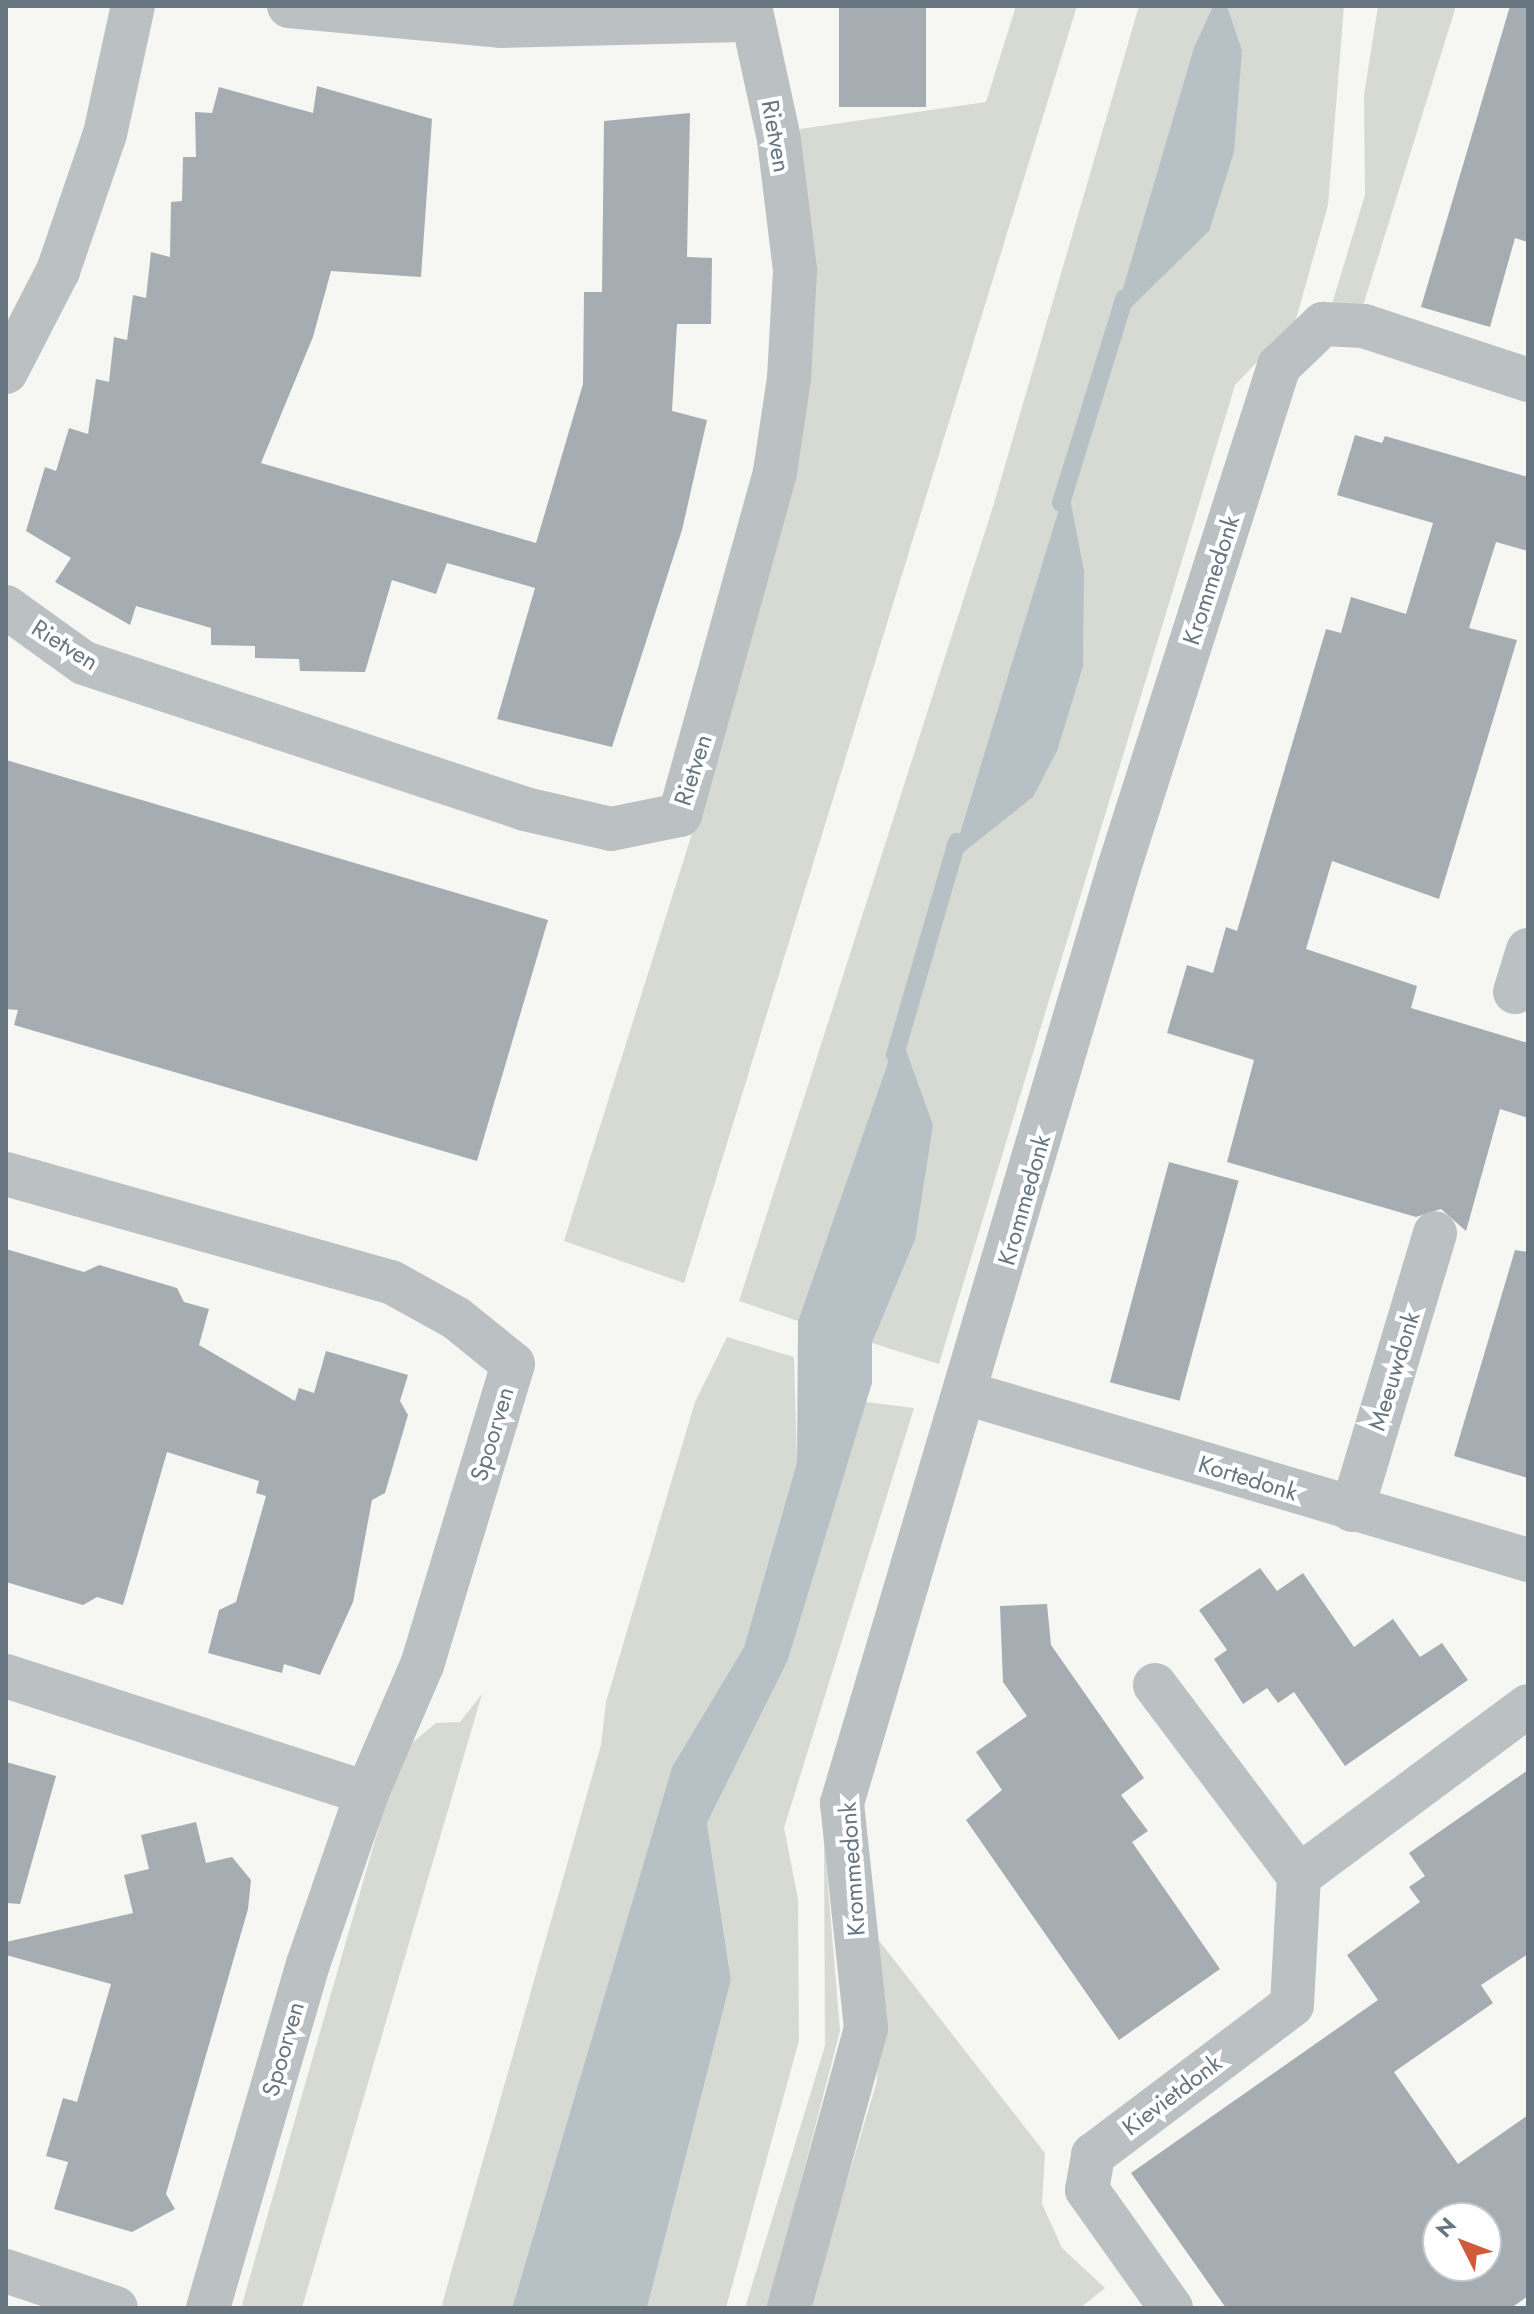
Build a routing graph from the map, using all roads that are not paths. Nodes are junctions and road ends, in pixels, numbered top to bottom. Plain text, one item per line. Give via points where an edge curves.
1 (133, 6) edge
2 (289, 6) edge
3 (751, 13) edge
4 (6, 372) edge
5 (1528, 380) edge
6 (6, 607) edge
7 (1528, 950) edge
8 (1515, 992) dead end
9 (6, 1174) edge
10 (1435, 1233) dead end
11 (969, 1394) junction
12 (1352, 1510) junction
13 (1528, 1560) edge
14 (6, 1676) edge
15 (1155, 1685) dead end
16 (1528, 1706) edge
17 (367, 1793) junction
18 (1299, 1876) junction
19 (6, 2271) edge
20 (116, 2308) edge
21 (208, 2308) edge
22 (789, 2308) edge
23 (1171, 2308) edge

1 - 4 street via 105,134 63,257
2 - 3 street, Rietven via 500,26
3 - 6 street, Rietven via 779,139 795,270 789,378 775,472 680,815 611,829 525,809 84,663
5 - 11 street, Krommedonk via 1364,326 1323,324 1279,366 1119,868
7 - 8 street
9 - 17 street, Spoorven via 391,1282 456,1318 513,1364 422,1665
10 - 12 street, Meeuwdonk
11 - 12 street, Kortedonk
11 - 22 street, Krommedonk via 842,1803 866,2028
12 - 13 street, Kortedonk
14 - 17 street
15 - 18 street
16 - 18 street
17 - 21 street, Spoorven via 308,1964
18 - 23 street, Kievietdonk via 1292,2005 1093,2155 1087,2190
19 - 20 street

